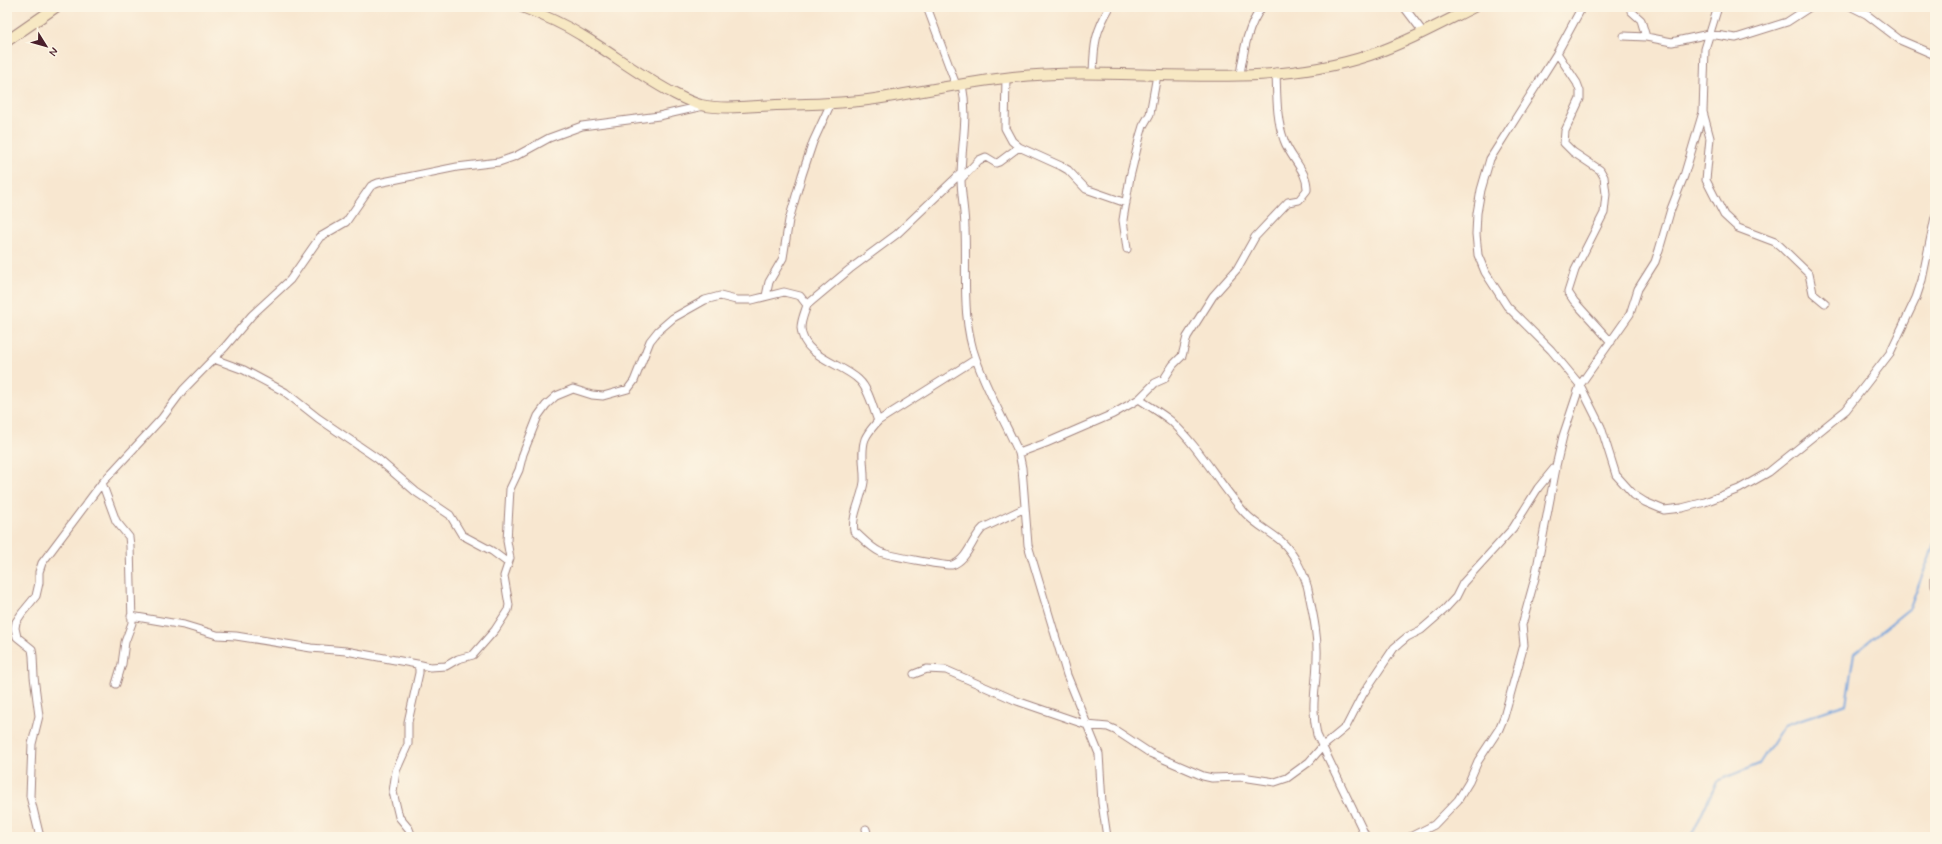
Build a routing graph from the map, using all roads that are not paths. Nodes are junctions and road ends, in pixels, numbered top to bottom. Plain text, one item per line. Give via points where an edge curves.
1 (56, 7) edge
2 (522, 7) edge
3 (927, 7) edge
4 (1110, 7) edge
5 (1262, 7) edge
6 (1404, 7) edge
7 (1474, 7) edge
8 (1582, 7) edge
9 (1718, 7) edge
10 (1810, 7) edge
11 (1852, 7) edge
12 (1631, 11) dead end
13 (1422, 32) junction
14 (1709, 34) junction
15 (1624, 36) dead end
16 (1646, 36) junction
17 (7, 41) edge
18 (1557, 52) junction
19 (1935, 55) edge
20 (1276, 72) junction
21 (1093, 73) junction
22 (1240, 74) junction
23 (1157, 75) junction
24 (1006, 77) junction
25 (959, 84) junction
26 (831, 103) junction
27 (705, 106) junction
28 (1702, 112) junction
29 (1019, 147) junction
30 (961, 176) junction
31 (1126, 203) junction
32 (1935, 217) edge
33 (1127, 249) dead end
34 (766, 296) junction
35 (1825, 303) dead end
36 (807, 305) junction
37 (1611, 342) junction
38 (214, 359) junction
39 (976, 359) junction
40 (1580, 386) junction
41 (1139, 399) junction
42 (878, 421) junction
43 (1019, 453) junction
44 (1556, 466) junction
45 (102, 483) junction
46 (1025, 508) junction
47 (508, 563) junction
48 (1935, 578) edge
49 (1935, 586) edge
50 (131, 616) junction
51 (417, 664) junction
52 (914, 674) dead end
53 (116, 684) dead end
54 (1087, 725) junction
55 (1322, 747) junction
56 (866, 828) dead end
57 (40, 837) edge
58 (412, 837) edge
59 (868, 837) edge
60 (1108, 837) edge
61 (1366, 837) edge
62 (1410, 837) edge

1 - 17 street
2 - 27 street via 551,18 660,86
3 - 25 street
4 - 21 street via 1097,30
5 - 22 street via 1248,34
6 - 13 street
7 - 13 street
8 - 18 street
9 - 14 street
10 - 14 street via 1787,22 1736,38
11 - 19 street via 1866,14 1900,40
12 - 16 street via 1641,20
13 - 20 street via 1370,55 1322,66
14 - 16 street via 1672,42
14 - 28 street via 1704,57
15 - 16 street
18 - 37 street via 1580,91 1580,99 1565,131 1564,143 1600,170 1604,177 1606,194 1604,213 1575,270 1568,292
18 - 40 street via 1490,159 1481,190 1476,234 1478,255 1500,296 1551,350
20 - 22 street
20 - 41 street via 1278,113 1283,138 1305,176 1307,190 1299,200 1288,202 1258,233 1237,269 1213,296 1187,337 1182,356 1164,379 1151,385
21 - 23 street
21 - 24 street via 1050,72
22 - 23 street
23 - 31 street via 1150,114 1142,131
24 - 25 street
24 - 29 street via 1004,128
25 - 26 street via 873,99
25 - 30 street via 965,100 966,123
26 - 27 street
26 - 34 street via 813,142 789,220 783,258 769,282
27 - 38 street via 659,116 582,126 549,138 499,162 457,167 374,184 346,222 320,237 290,280 252,315
28 - 35 street via 1710,138 1706,180 1724,215 1738,228 1780,246 1809,274 1813,293
28 - 37 street via 1655,262 1638,289 1630,314
29 - 30 street via 997,163 988,157 981,158
29 - 31 street via 1068,170 1086,189
30 - 36 street via 897,234
30 - 39 street via 969,335
31 - 33 street via 1123,224
32 - 40 street via 1916,298 1885,359 1846,410 1769,472 1739,489 1682,508 1664,510 1645,502 1616,475 1601,427
34 - 36 street via 784,292 794,293 805,300
34 - 47 street via 745,300 720,296 704,300 672,318 658,331 650,341 634,381 628,389 602,396 573,389 556,396 546,404 538,416 510,489
36 - 42 street via 801,328 809,347 862,383
37 - 40 street
38 - 45 street via 183,390 162,418
38 - 47 street via 244,370 285,392 450,515 462,535
39 - 42 street
39 - 43 street
40 - 44 street
41 - 43 street via 1094,423
41 - 55 street via 1179,429 1244,512 1284,544 1303,574 1309,592 1317,644 1313,719
42 - 46 street via 865,440 864,483 853,526 854,531 880,552 945,566 953,565 965,553 978,531
43 - 46 street
44 - 55 street via 1538,488 1513,528 1463,583 1456,597 1421,630 1394,648 1363,694 1346,727
44 - 62 street via 1535,578 1522,626 1524,645 1504,717 1458,800 1434,825
45 - 50 street via 116,521 130,540
45 - 57 street via 46,556 40,568 36,596 16,622 17,637 31,648 34,656 39,716 32,744 30,796
46 - 54 street via 1028,545 1067,675
47 - 51 street via 504,576 508,610 480,648 473,655 446,666 430,667
48 - 49 street
50 - 51 street via 184,625 217,635 305,648 346,651
50 - 53 street via 132,623
51 - 58 street via 419,674 408,722 408,744 396,771 392,792 399,817
52 - 54 street via 931,668 946,670 1017,701
54 - 55 street via 1115,730 1150,753 1209,778 1242,777 1275,782 1297,772
54 - 60 street via 1099,754 1102,803
55 - 61 street
56 - 59 street

